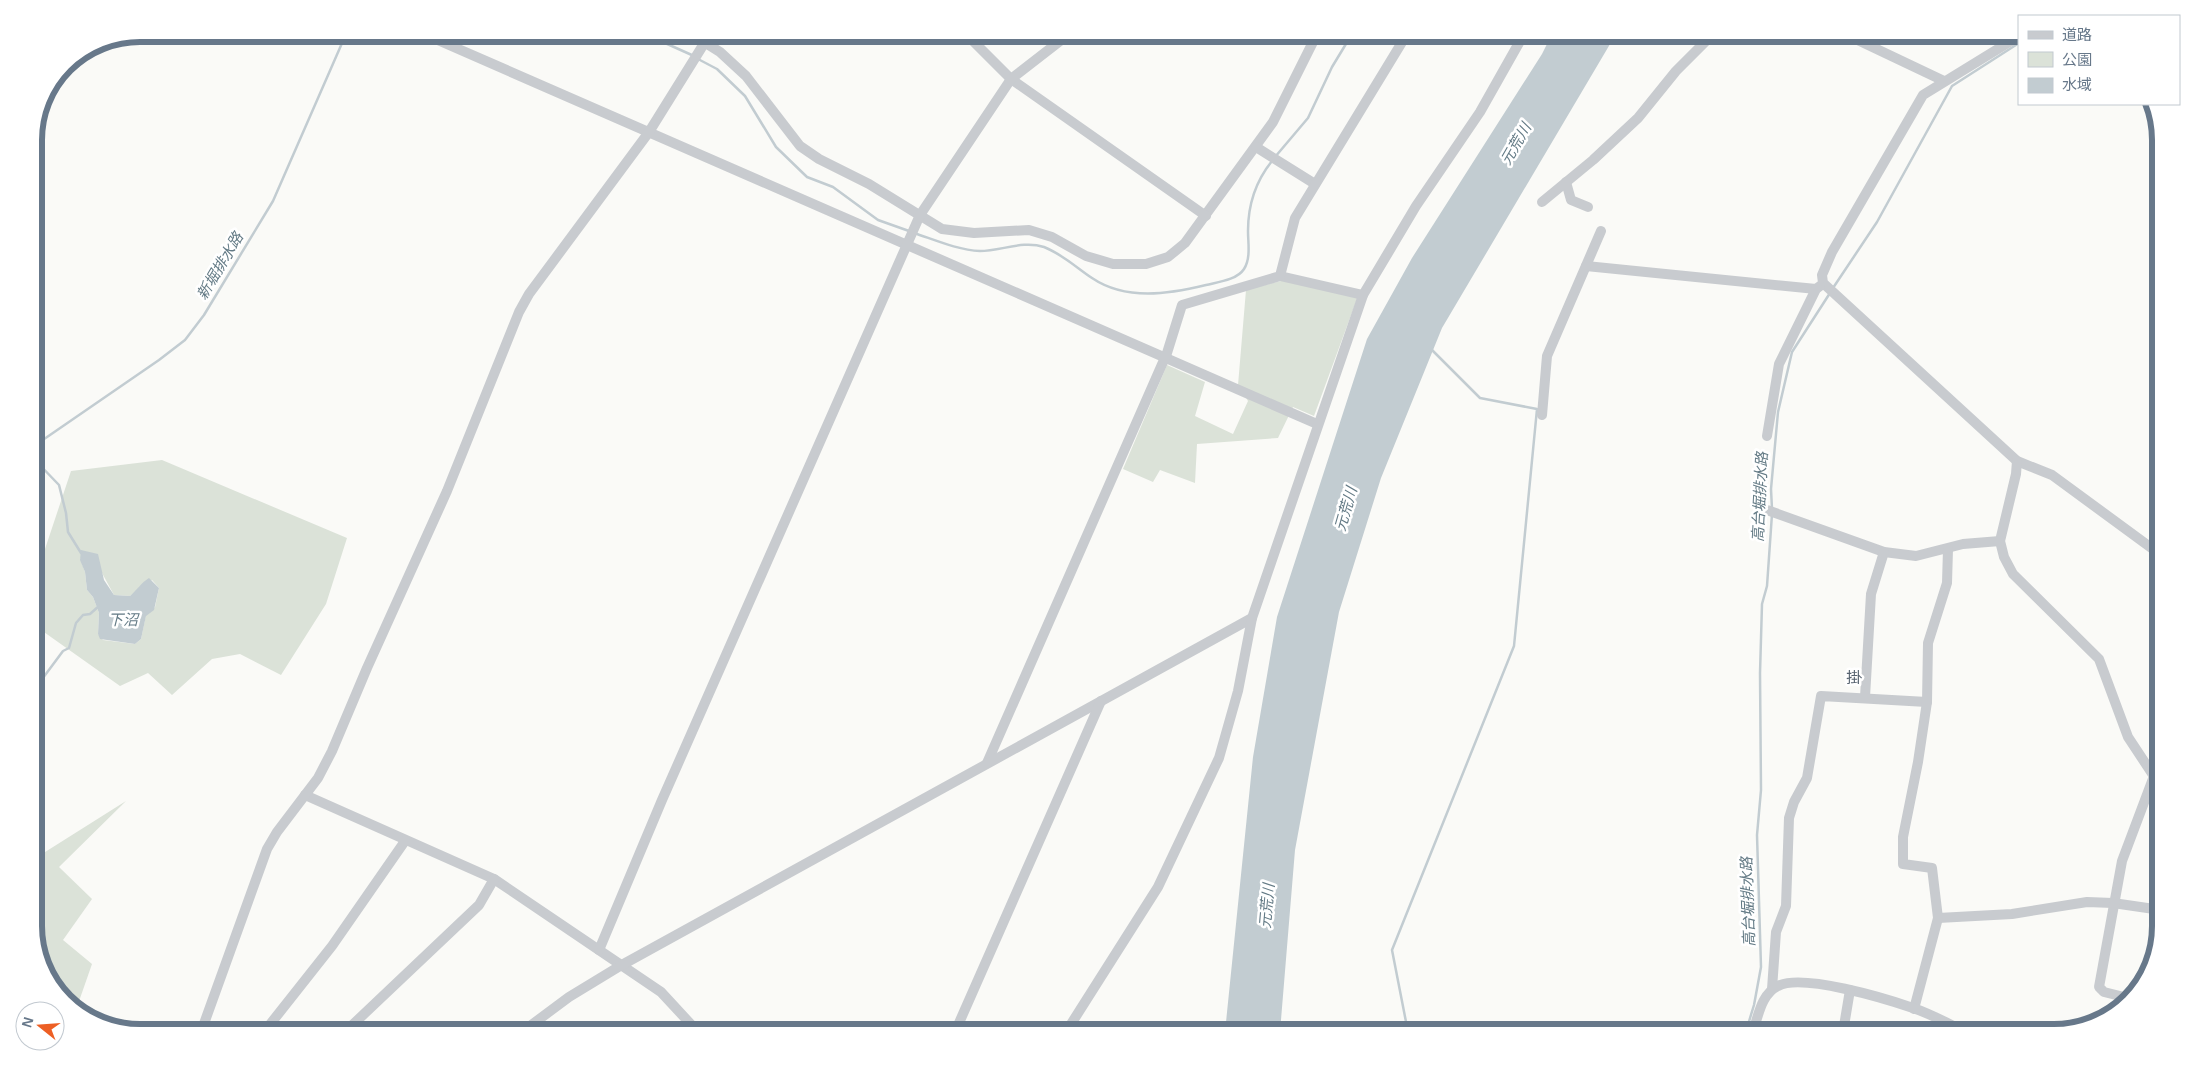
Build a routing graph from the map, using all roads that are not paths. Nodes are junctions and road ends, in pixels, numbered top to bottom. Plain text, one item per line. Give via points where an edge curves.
1 (1313, 42) edge
2 (1402, 42) edge
3 (1519, 42) edge
4 (1705, 42) edge
5 (1862, 42) edge
6 (2003, 42) edge
7 (444, 43) edge
8 (704, 43) edge
9 (711, 43) edge
10 (975, 43) edge
11 (1057, 43) edge
12 (1011, 79) junction
13 (1944, 81) junction
14 (649, 132) junction
15 (1256, 147) junction
16 (1566, 182) junction
17 (1315, 184) junction
18 (1542, 202) dead end
19 (1588, 207) dead end
20 (920, 215) junction
21 (1206, 216) junction
22 (1601, 231) dead end
23 (908, 244) junction
24 (1586, 266) junction
25 (1280, 276) junction
26 (1820, 286) junction
27 (1363, 295) junction
28 (1164, 357) junction
29 (1542, 415) dead end
30 (1317, 424) junction
31 (1767, 436) dead end
32 (2017, 461) junction
33 (1767, 510) dead end
34 (2000, 541) junction
35 (2152, 548) edge
36 (1948, 549) junction
37 (1884, 552) junction
38 (1252, 618) junction
39 (1865, 697) junction
40 (1101, 701) junction
41 (1926, 702) junction
42 (987, 763) junction
43 (2152, 773) edge
44 (2152, 781) edge
45 (305, 795) junction
46 (404, 841) junction
47 (494, 879) junction
48 (2113, 903) junction
49 (2152, 909) edge
50 (1938, 918) junction
51 (599, 950) junction
52 (620, 966) junction
53 (1772, 989) junction
54 (1850, 990) junction
55 (2122, 996) edge
56 (1914, 1008) junction
57 (204, 1024) edge
58 (270, 1024) edge
59 (353, 1024) edge
60 (533, 1024) edge
61 (691, 1024) edge
62 (959, 1024) edge
63 (1071, 1024) edge
64 (1755, 1024) edge
65 (1844, 1024) edge
66 (1939, 1024) edge

1 - 15 street via 1274,122
2 - 17 street
3 - 27 street via 1480,112 1416,206
4 - 16 street via 1676,71 1638,118
5 - 13 street
6 - 13 street
7 - 14 street
8 - 14 street
9 - 20 street via 746,76 800,146 819,160 869,184
10 - 12 street
11 - 12 street
12 - 20 street
12 - 21 street
13 - 26 street via 1923,95 1915,106 1832,252
14 - 23 street
14 - 45 street via 519,312 447,491 332,751
15 - 17 street
15 - 21 street
16 - 18 street
16 - 19 street via 1571,200
17 - 25 street via 1295,218
20 - 21 street via 942,229 974,233 1029,230 1086,256 1113,264 1146,264 1168,257 1185,243
20 - 23 street
22 - 24 street
23 - 28 street
23 - 51 street
24 - 26 street
24 - 29 street via 1547,356
25 - 27 street
25 - 28 street via 1182,305
26 - 31 street via 1779,364
26 - 32 street
27 - 30 street
28 - 30 street
28 - 42 street
30 - 38 street
32 - 34 street
32 - 35 street via 2052,475
33 - 37 street
34 - 36 street via 1963,544
34 - 43 street via 2013,574 2099,660 2128,737
36 - 37 street via 1916,556
36 - 41 street via 1947,583 1928,644
37 - 39 street via 1871,594
38 - 40 street
38 - 63 street via 1238,692 1219,758 1158,887
39 - 41 street
39 - 53 street via 1821,696 1807,778 1789,818 1786,906 1776,932
40 - 42 street
40 - 62 street
41 - 50 street via 1903,837 1903,864 1932,868
42 - 52 street
44 - 48 street via 2122,861
45 - 46 street
45 - 57 street via 267,849
46 - 47 street
46 - 58 street via 332,946
47 - 51 street
47 - 59 street via 479,905
48 - 49 street
48 - 50 street via 2087,902 2012,914
48 - 55 street via 2099,987 2104,992
50 - 56 street
51 - 52 street
52 - 60 street
52 - 61 street via 661,992
53 - 54 street via 1780,985 1806,983
53 - 64 street via 1764,999
54 - 56 street
54 - 65 street
56 - 66 street

